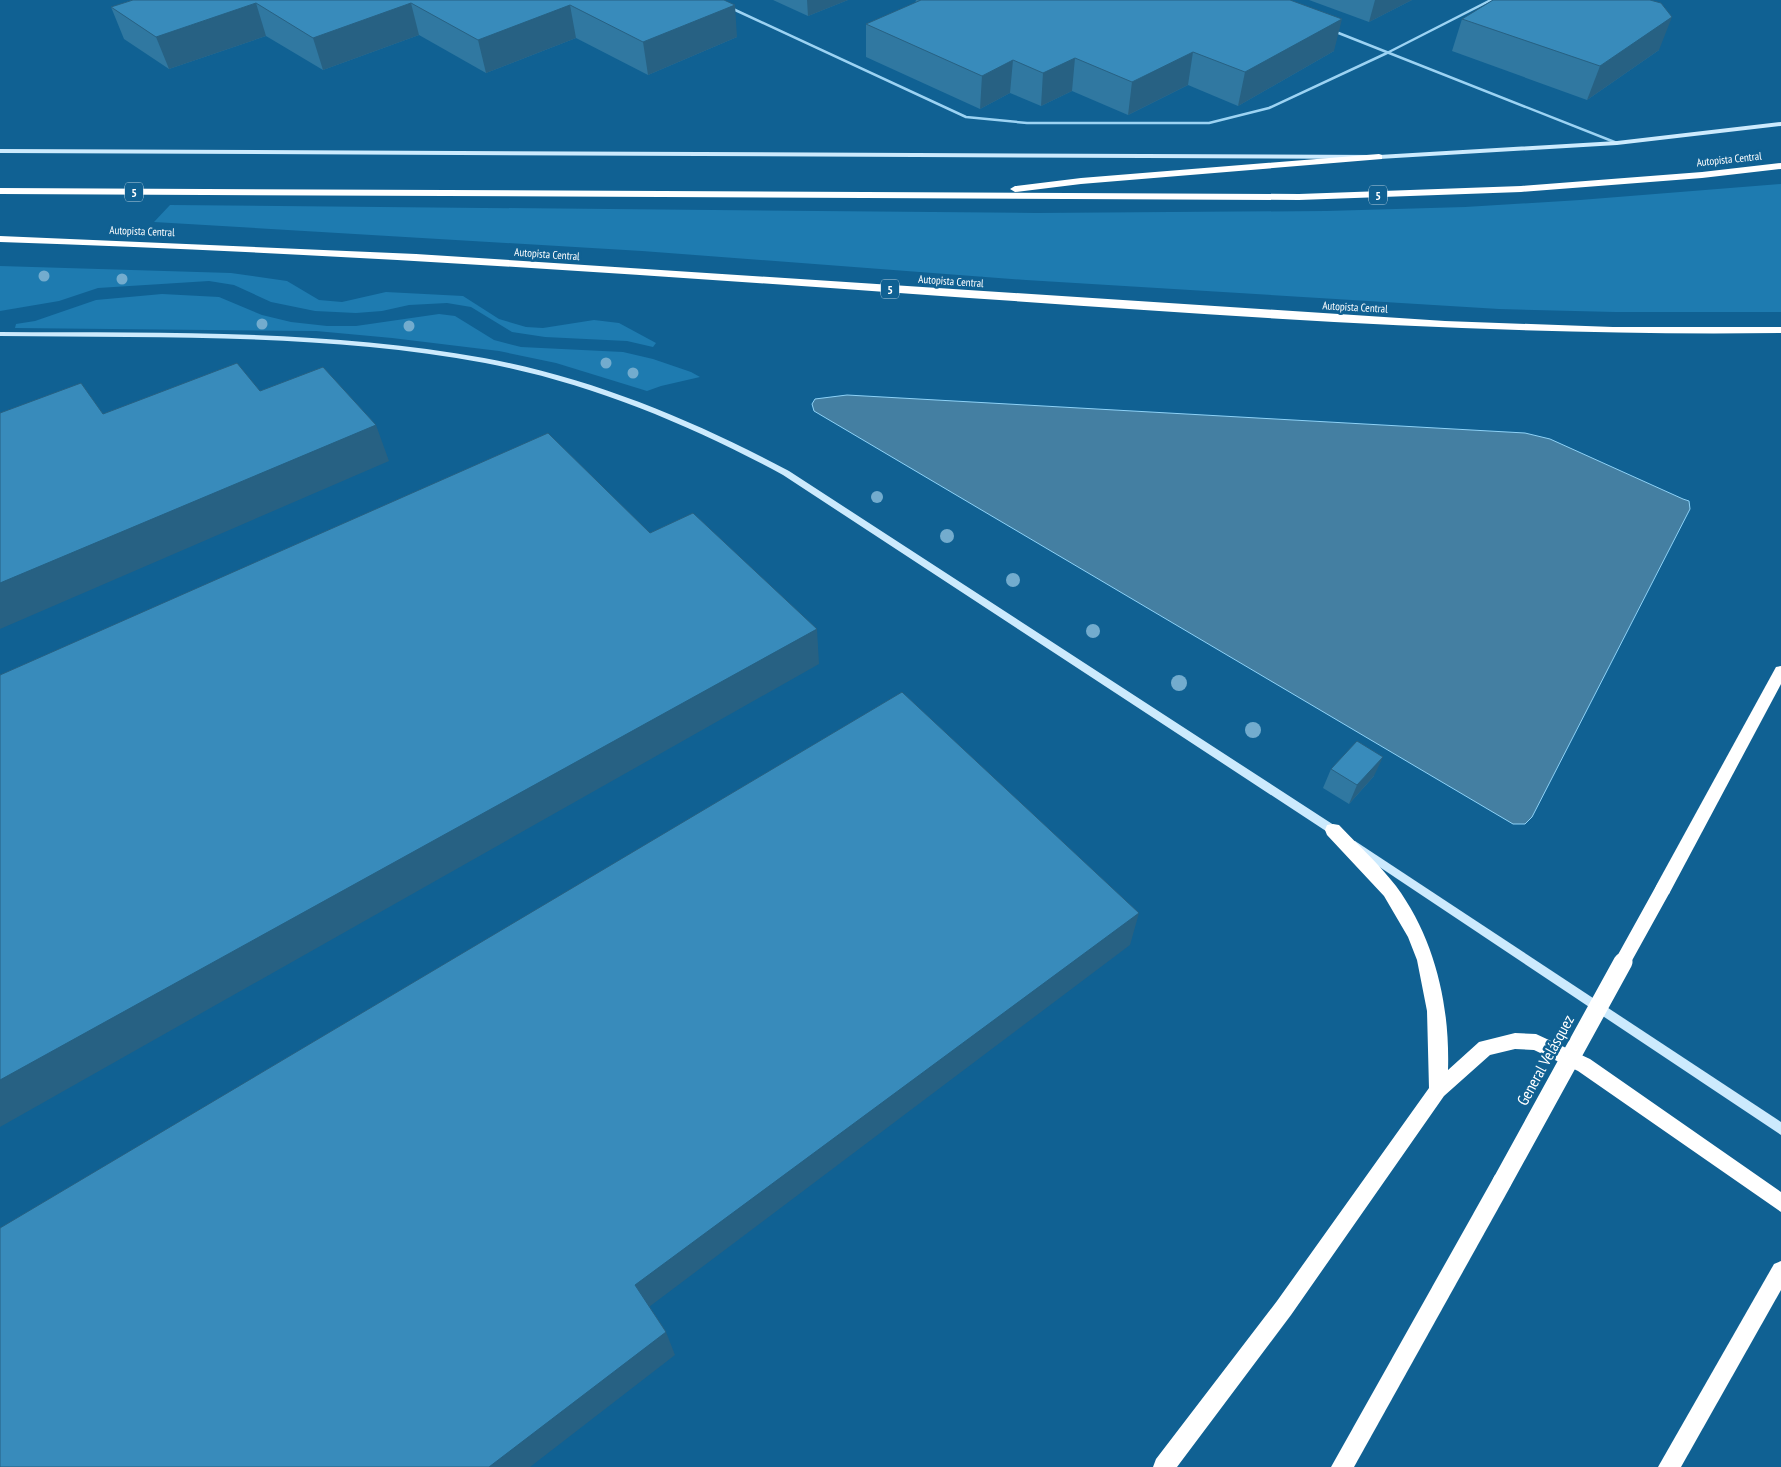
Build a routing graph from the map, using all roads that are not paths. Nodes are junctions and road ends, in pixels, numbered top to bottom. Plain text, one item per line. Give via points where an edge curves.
1 (1491, 0) edge
2 (730, 8) edge
3 (1329, 29) dead end
4 (1387, 53) junction
5 (1781, 124) edge
6 (1618, 142) junction
7 (0, 151) edge
8 (1379, 157) junction
9 (1781, 166) edge
10 (0, 192) edge
11 (974, 196) junction
12 (0, 239) edge
13 (1781, 330) edge
14 (0, 334) edge
15 (1781, 671) edge
16 (1333, 830) junction
17 (1438, 1090) junction
18 (1781, 1128) edge
19 (1781, 1203) edge
20 (1781, 1271) edge
21 (1164, 1467) edge
22 (1342, 1467) edge
23 (1669, 1467) edge

1 - 4 lane
2 - 4 lane via 966,117 1027,123 1209,123 1269,108
3 - 4 lane
4 - 6 lane
5 - 6 street
6 - 8 street
7 - 8 street
8 - 11 highway via 1081,181
9 - 11 highway, Autopista Central / 5 via 1613,183 1411,194 1186,198
10 - 11 highway, Autopista Central / 5
12 - 13 highway, Autopista Central / 5 via 301,250 1441,324 1591,330
14 - 16 street via 266,338 381,345 535,372 654,409 708,432 786,473
15 - 22 highway, General Velásquez, bridge
16 - 17 highway via 1391,891 1420,943 1434,993 1440,1049
16 - 18 street
17 - 19 highway via 1485,1048 1515,1041 1536,1042 1584,1065
17 - 21 highway via 1284,1308
20 - 23 highway

